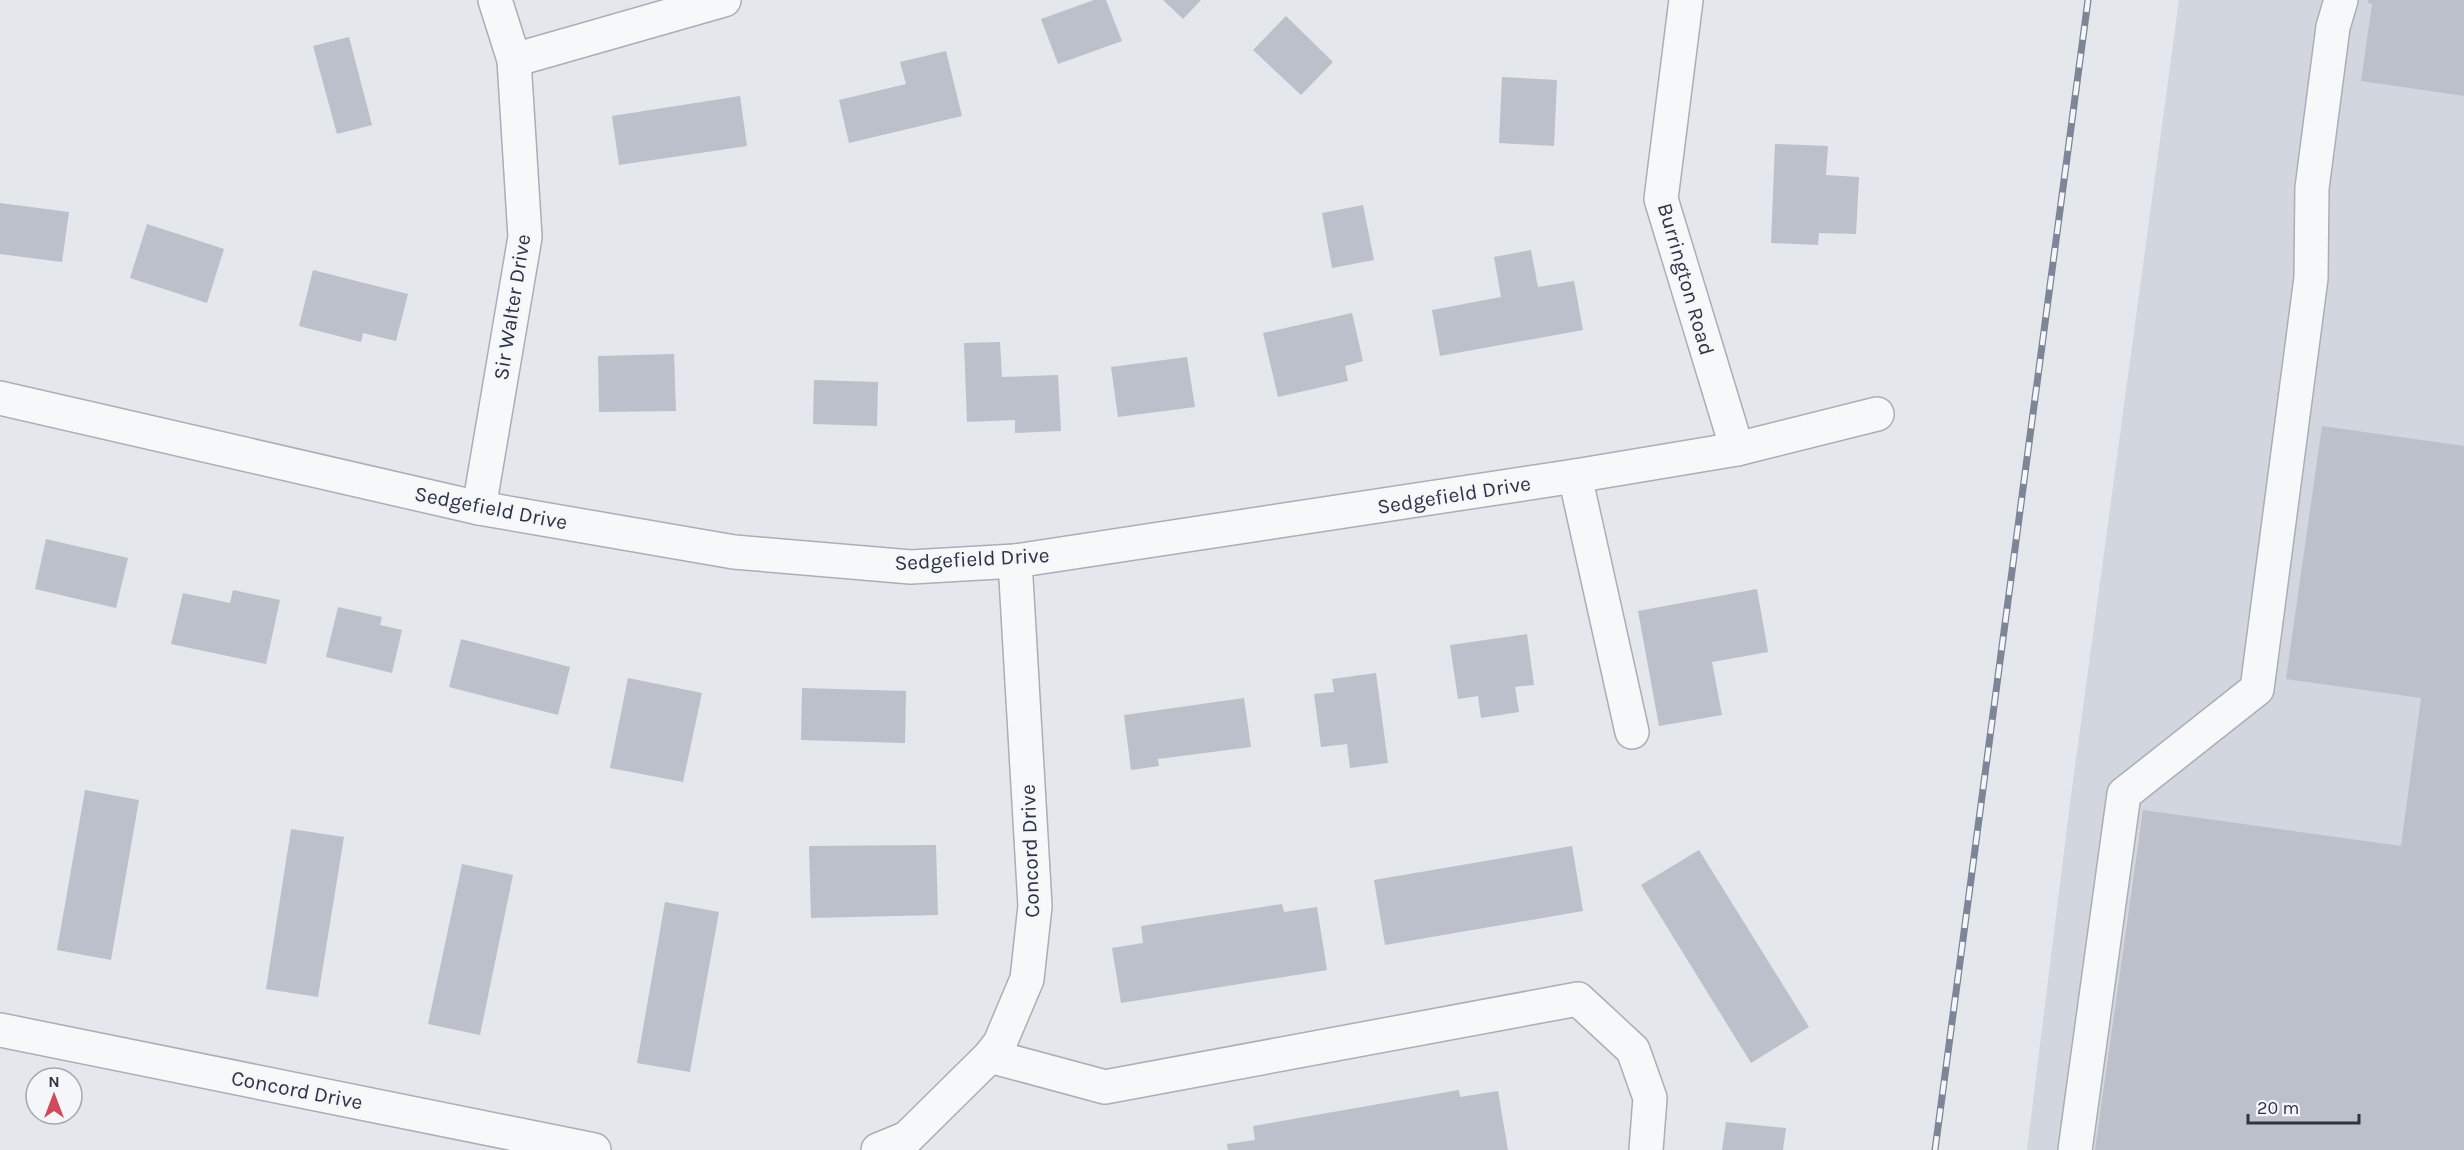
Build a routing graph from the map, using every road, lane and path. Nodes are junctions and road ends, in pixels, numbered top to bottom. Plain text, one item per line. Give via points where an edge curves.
1 (495, 0) edge
2 (724, 0) edge
3 (1686, 0) edge
4 (2341, 0) edge
5 (514, 60) junction
6 (0, 398) edge
7 (1877, 414) dead end
8 (1737, 449) junction
9 (1575, 476) junction
10 (479, 508) junction
11 (1015, 561) junction
12 (1632, 732) dead end
13 (0, 1030) edge
14 (990, 1056) junction
15 (594, 1150) edge
16 (878, 1150) edge
17 (1646, 1150) edge
18 (2075, 1150) edge

1 - 5 street, Sir Walter Drive
2 - 5 street
3 - 8 street, Burrington Road via 1661,199
4 - 18 street via 2333,27 2312,188 2311,278 2257,689 2124,794
5 - 10 street, Sir Walter Drive via 525,237
6 - 10 street, Sedgefield Drive
7 - 8 street, Sedgefield Drive
8 - 9 street, Sedgefield Drive
9 - 11 street, Sedgefield Drive
9 - 12 street
10 - 11 street, Sedgefield Drive via 734,552 911,567
11 - 14 street, Concord Drive via 1035,906 1027,979 1000,1043
13 - 15 street, Concord Drive
14 - 16 street, Concord Drive via 907,1138
14 - 17 street via 1105,1087 1578,999 1633,1050 1650,1098

